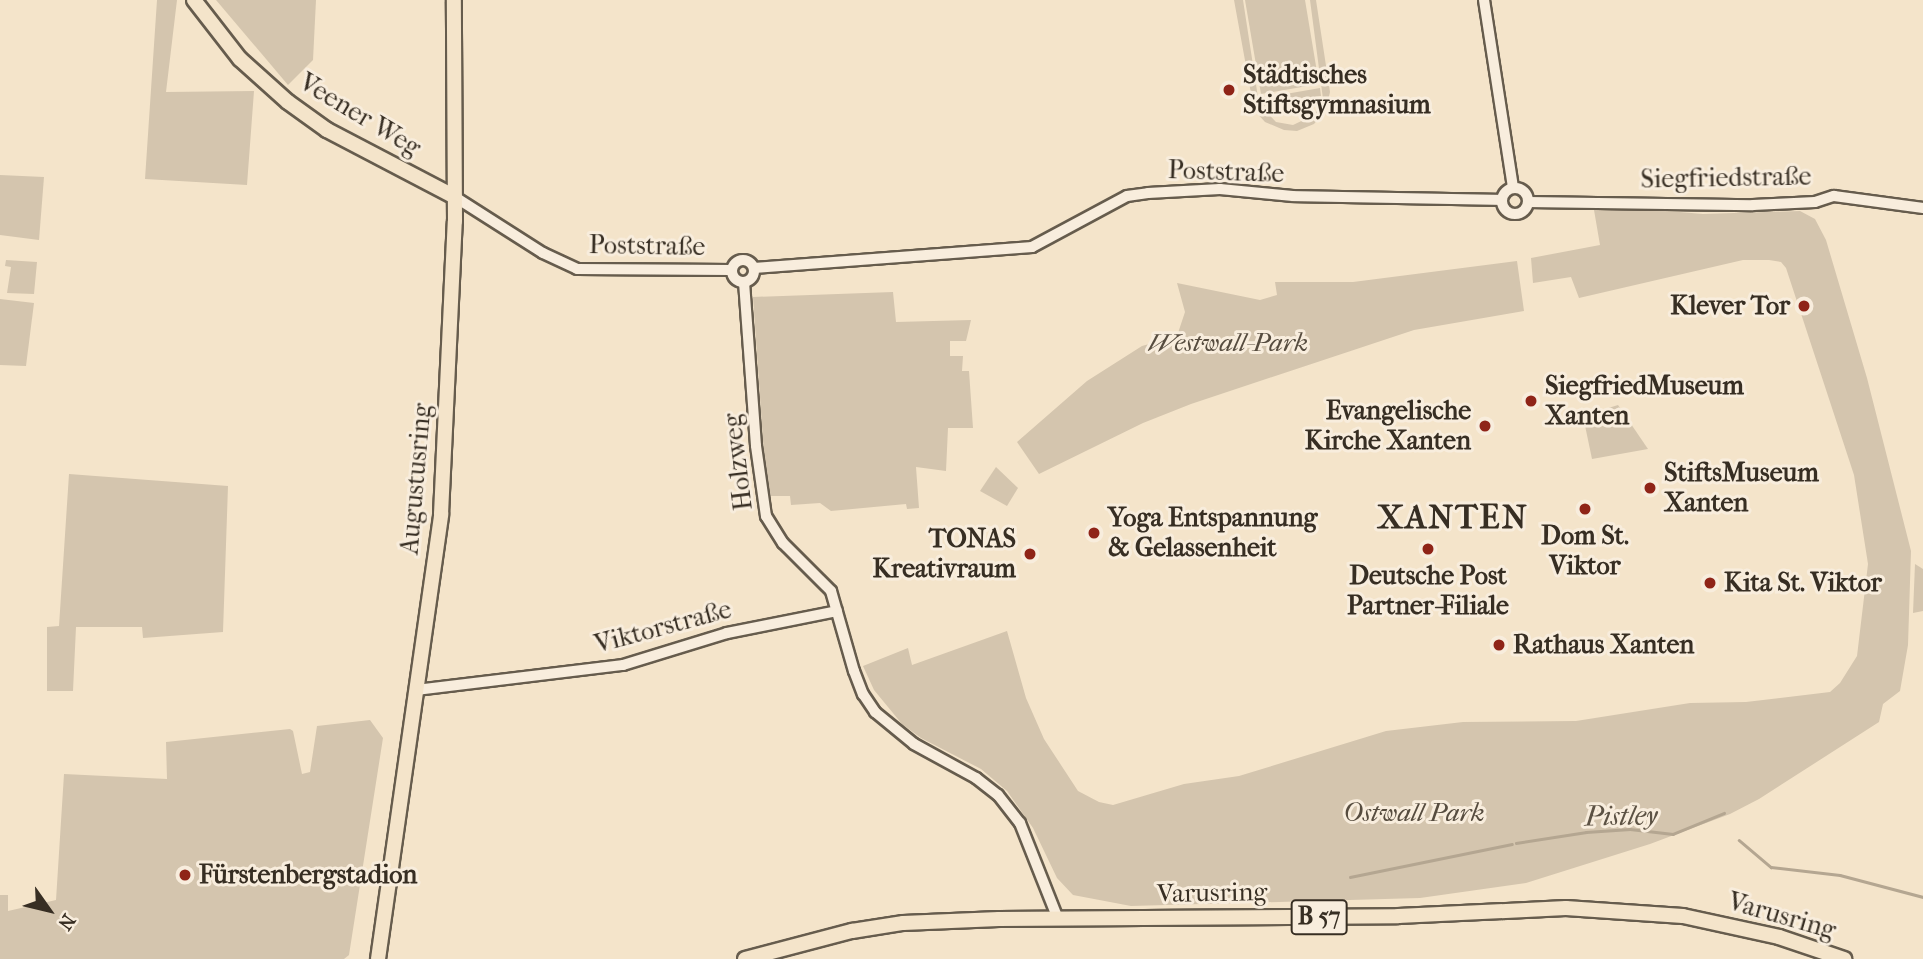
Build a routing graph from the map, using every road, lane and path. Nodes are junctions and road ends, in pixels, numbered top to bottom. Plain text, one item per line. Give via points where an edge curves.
1 (194, 0) edge
2 (454, 0) edge
3 (1484, 0) edge
4 (1513, 188) junction
5 (456, 197) junction
6 (1502, 200) junction
7 (1528, 202) junction
8 (1923, 208) edge
9 (754, 268) junction
10 (731, 270) junction
11 (744, 282) junction
12 (837, 611) junction
13 (415, 690) junction
14 (1058, 919) junction
15 (378, 959) edge
16 (746, 959) edge
17 (1844, 959) edge

1 - 5 main road, Veener Weg via 240,59 288,102 327,130
2 - 5 main road, Augustusring
3 - 4 street
4 - 6 street
4 - 7 street via 1524,191
5 - 10 street, Poststraße via 543,253 577,269
5 - 13 main road, Augustusring via 441,514
6 - 7 street via 1506,210 1516,214
6 - 9 street, Poststraße via 1293,196 1220,189 1148,193 1127,196 1032,247
7 - 8 street, Siegfriedstraße via 1753,205 1834,197
9 - 10 street, Poststraße via 738,260
9 - 11 street via 750,280
10 - 11 street, Poststraße via 735,279
11 - 12 street, Holzweg via 766,516 783,543 831,591
12 - 13 street, Viktorstraße via 727,633 623,665
12 - 14 street, Holzweg via 854,671 875,712 914,744 998,795 1020,823
13 - 15 main road, Augustusring
14 - 16 main road, Varusring / B 57 via 903,923 852,931
14 - 17 main road, Varusring / B 57 via 1626,910 1733,925

